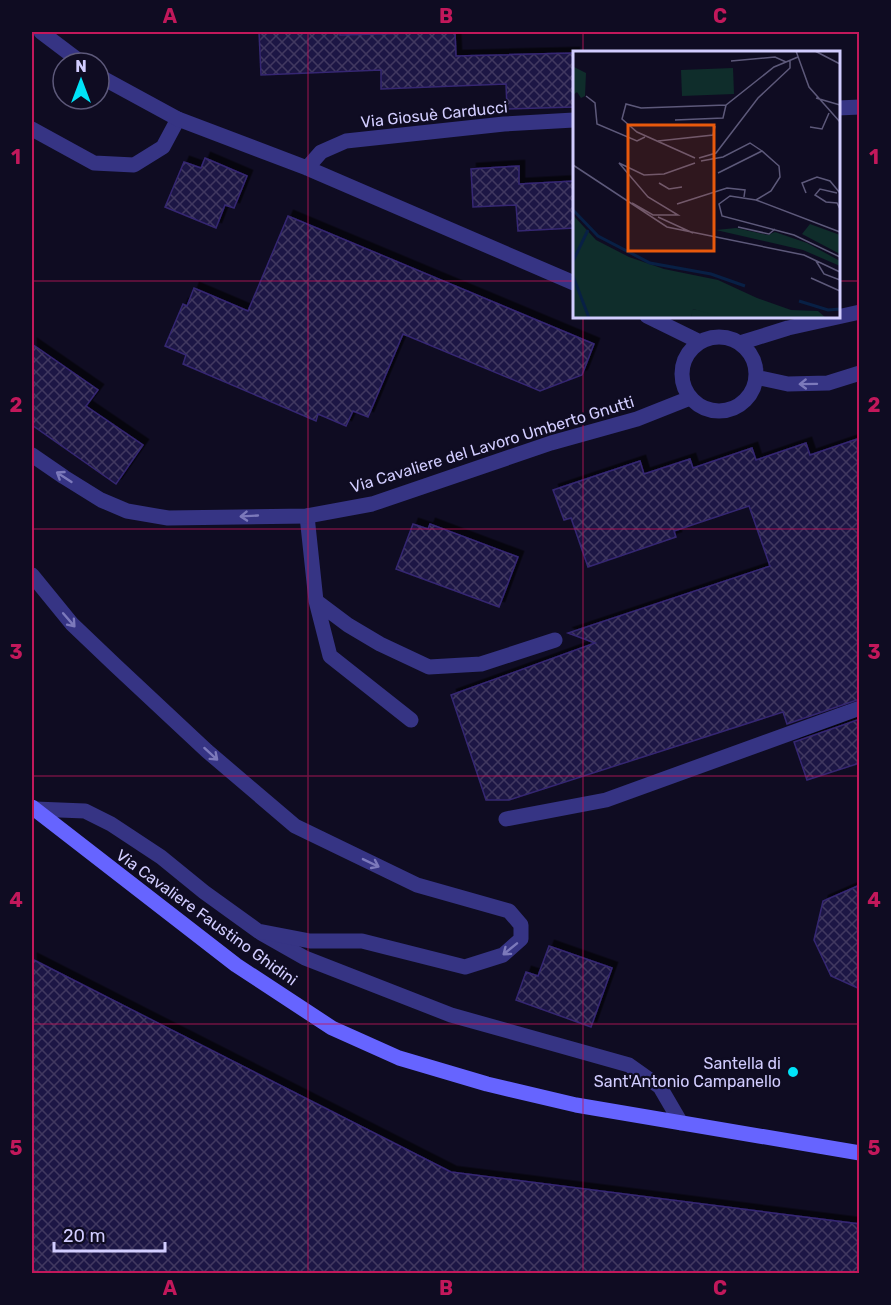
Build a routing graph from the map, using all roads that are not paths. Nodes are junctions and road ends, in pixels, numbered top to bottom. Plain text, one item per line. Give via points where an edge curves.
1 (41, 32) edge
2 (66, 51) edge
3 (111, 83) edge
4 (860, 106) edge
5 (840, 108) edge
6 (178, 119) junction
7 (573, 120) edge
8 (32, 129) edge
9 (307, 168) junction
10 (573, 282) edge
11 (860, 312) edge
12 (840, 316) edge
13 (651, 318) edge
14 (833, 318) edge
15 (700, 342) junction
16 (740, 343) junction
17 (860, 373) edge
18 (756, 377) junction
19 (690, 398) junction
20 (32, 455) edge
21 (307, 516) junction
22 (32, 575) edge
23 (316, 600) junction
24 (555, 640) dead end
25 (860, 708) edge
26 (411, 720) dead end
27 (33, 808) edge
28 (506, 819) dead end
29 (258, 931) junction
30 (681, 1123) junction
31 (860, 1153) edge

1 - 2 street
3 - 6 street
4 - 5 street
6 - 8 street via 164,147 134,165 94,163
6 - 9 street
7 - 9 street, Via Giosuè Carducci via 346,141 321,152
9 - 10 street
11 - 12 street
13 - 15 street
14 - 16 street
15 - 16 street via 720,336
15 - 19 street via 690,350 682,372
16 - 18 street via 753,358
17 -> 18 street via 828,384 788,384
18 - 19 street via 746,400 730,409 712,410
19 - 21 street, Via Cavaliere del Lavoro Umberto Gnutti via 637,419 551,443 372,504
21 -> 20 street, Via Cavaliere del Lavoro Umberto Gnutti via 168,518 127,512 101,500
21 - 23 street
22 -> 29 street via 72,624 207,751 295,826 417,885 510,911 521,925 521,939 503,955 465,967 362,941 310,941
23 - 24 street via 380,644 429,667 481,664
23 - 26 street via 330,656
25 - 28 street via 606,800
27 - 29 street via 84,811 111,824
27 - 30 main road, Via Cavaliere Faustino Ghidini via 236,965 332,1028 399,1058 487,1084 576,1105
29 - 30 street via 305,958 451,1015 629,1065 660,1087
30 - 31 main road, Via Cavaliere Faustino Ghidini

